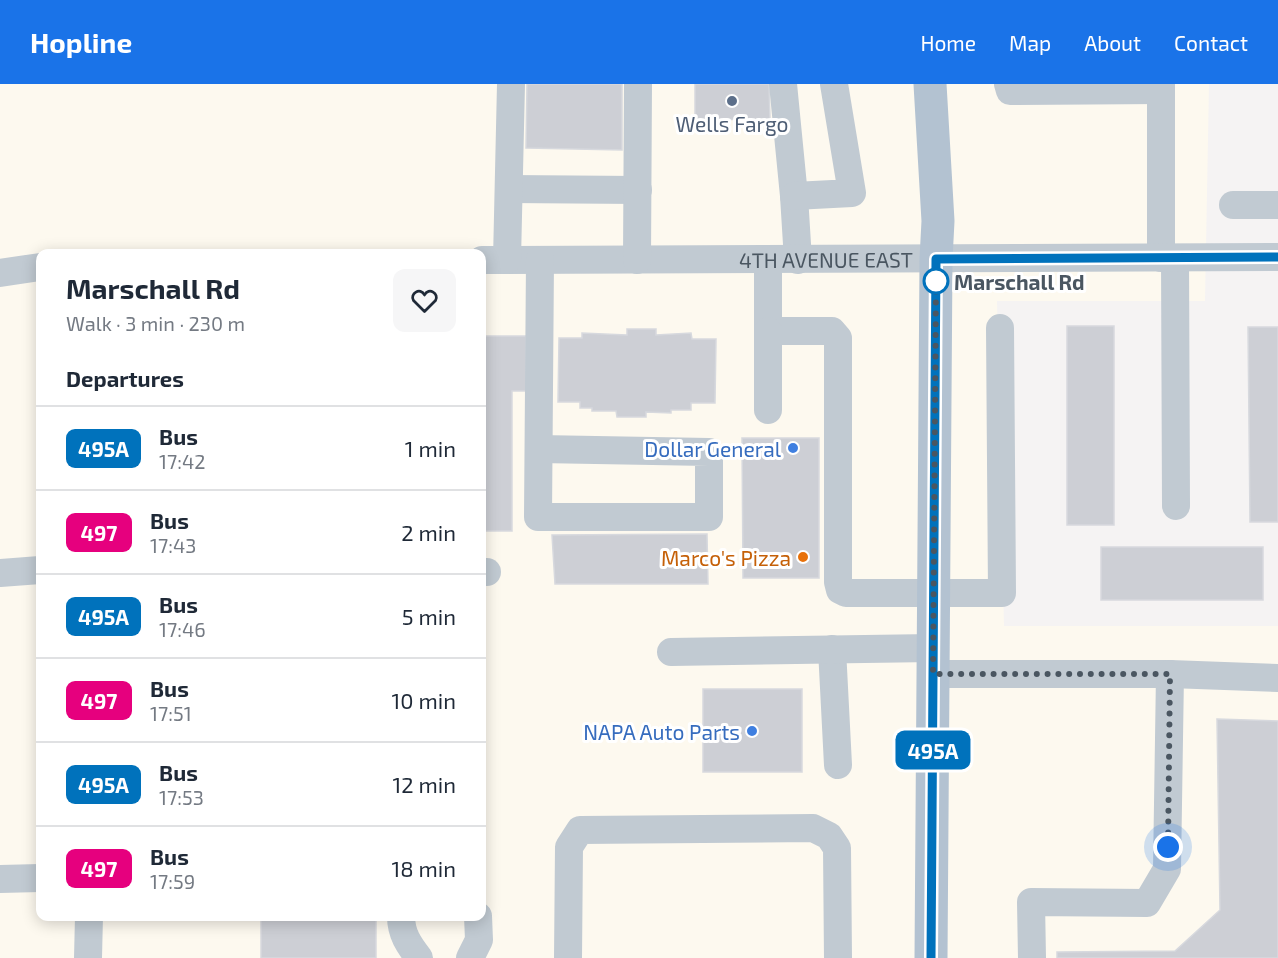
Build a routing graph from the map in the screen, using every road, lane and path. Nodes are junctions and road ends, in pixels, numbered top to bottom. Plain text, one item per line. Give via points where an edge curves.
1 (511, 84) edge
2 (638, 84) edge
3 (783, 84) edge
4 (834, 84) edge
5 (930, 84) edge
6 (1008, 84) edge
7 (1161, 87) edge
8 (509, 189) junction
9 (638, 190) junction
10 (794, 196) junction
11 (1233, 205) dead end
12 (1278, 205) edge
13 (1278, 257) edge
14 (1168, 258) junction
15 (936, 259) junction
16 (494, 260) edge
17 (540, 260) junction
18 (637, 260) junction
19 (768, 260) junction
20 (798, 260) junction
21 (36, 268) edge
22 (0, 273) edge
23 (1000, 328) dead end
24 (768, 331) junction
25 (768, 410) dead end
26 (539, 449) junction
27 (1176, 506) dead end
28 (36, 570) edge
29 (0, 573) edge
30 (934, 593) junction
31 (832, 649) junction
32 (671, 652) dead end
33 (933, 661) junction
34 (1170, 674) junction
35 (1278, 678) edge
36 (838, 765) dead end
37 (36, 878) edge
38 (0, 879) edge
39 (89, 921) edge
40 (401, 921) edge
41 (478, 921) edge
42 (88, 958) edge
43 (419, 958) edge
44 (470, 958) edge
45 (568, 958) edge
46 (838, 958) edge
47 (931, 958) edge
48 (1032, 958) edge

1 - 8 street
2 - 9 street
3 - 10 street
4 - 10 street via 852,193
5 - 15 main road via 938,221
6 - 7 street via 1010,91
7 - 14 street
8 - 9 street
8 - 16 street
9 - 18 street
10 - 20 street
11 - 12 street
13 - 14 street, 4TH AVENUE EAST
14 - 15 street, 4TH AVENUE EAST
14 - 27 street
15 - 20 street, 4TH AVENUE EAST
15 - 30 main road
16 - 17 street, 4TH AVENUE EAST
17 - 18 street, 4TH AVENUE EAST
17 - 26 street
18 - 19 street, 4TH AVENUE EAST
19 - 20 street, 4TH AVENUE EAST
19 - 24 street
21 - 22 street
23 - 30 street via 1002,593
24 - 25 street
24 - 30 street via 832,331 838,338 840,590
26 - 26 street via 538,517 709,517 709,452
28 - 29 street
30 - 33 main road
31 - 32 street
31 - 33 street
31 - 36 street
33 - 34 street
33 - 47 main road
34 - 35 street
34 - 48 street via 1167,869 1147,903 1031,902
37 - 38 street
39 - 42 street
40 - 43 street via 407,942
41 - 44 street via 479,940
45 - 46 street via 569,846 580,830 813,828 829,836 837,848

